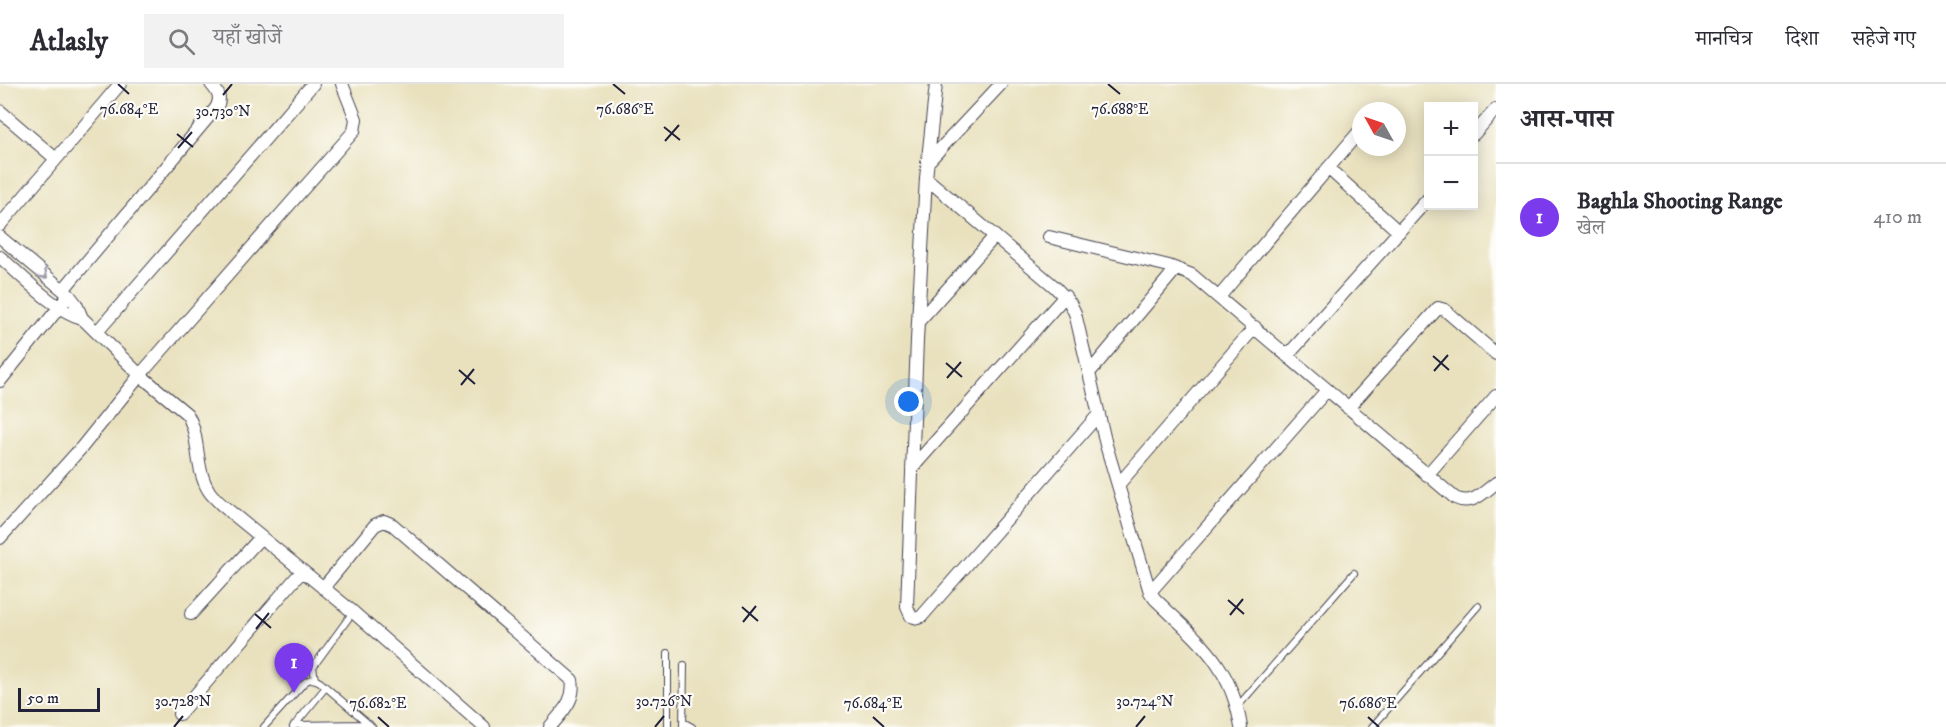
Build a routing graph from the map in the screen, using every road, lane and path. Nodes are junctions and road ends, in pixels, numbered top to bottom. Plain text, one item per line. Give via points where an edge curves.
1 (120, 84) edge
2 (211, 84) edge
3 (313, 84) edge
4 (342, 84) edge
5 (936, 84) edge
6 (1001, 84) edge
7 (1496, 109) edge
8 (0, 111) edge
9 (1478, 129) edge
10 (1352, 140) edge
11 (57, 159) junction
12 (927, 164) junction
13 (1328, 168) junction
14 (926, 178) junction
15 (1424, 204) edge
16 (0, 225) edge
17 (1399, 232) junction
18 (994, 236) junction
19 (0, 237) edge
20 (1049, 237) dead end
21 (0, 257) edge
22 (1176, 269) junction
23 (66, 293) junction
24 (1065, 296) junction
25 (1219, 297) junction
26 (59, 308) junction
27 (82, 318) junction
28 (918, 322) junction
29 (1255, 327) junction
30 (97, 332) junction
31 (1496, 354) edge
32 (1287, 356) junction
33 (1089, 372) junction
34 (140, 375) junction
35 (0, 381) edge
36 (1328, 390) junction
37 (1496, 396) edge
38 (1348, 408) junction
39 (1098, 414) junction
40 (912, 468) junction
41 (1427, 476) junction
42 (1496, 483) edge
43 (1118, 485) junction
44 (261, 537) junction
45 (0, 538) edge
46 (302, 571) junction
47 (1354, 573) dead end
48 (323, 588) junction
49 (1150, 592) junction
50 (1478, 606) dead end
51 (353, 612) junction
52 (191, 614) dead end
53 (668, 653) dead end
54 (684, 665) dead end
55 (315, 680) junction
56 (326, 687) junction
57 (1238, 706) junction
58 (179, 714) dead end
59 (683, 724) edge
60 (294, 726) edge
61 (371, 726) edge
62 (264, 727) edge
63 (484, 727) edge
64 (550, 727) edge
65 (668, 727) edge
66 (692, 727) edge
67 (1241, 727) edge
68 (1372, 727) edge

1 - 11 street
2 - 23 street via 220,99 216,108
3 - 30 street
4 - 34 street via 356,119 354,131
5 - 12 street
6 - 12 street
7 - 9 street
8 - 11 street
10 - 13 street
11 - 16 street
12 - 14 street
13 - 17 street
13 - 25 street
14 - 18 street
14 - 28 street
15 - 17 street
17 - 32 street
18 - 24 street
18 - 28 street
19 -> 23 street
20 - 22 street
21 - 26 street
22 - 25 street via 1192,275
22 - 33 street
23 - 26 street
23 - 27 street
24 - 33 street via 1075,313
24 - 40 street
25 - 29 street
26 - 27 street
26 - 35 street
27 - 30 street
28 - 40 street
29 - 32 street
29 - 43 street
30 - 34 street
31 - 38 street via 1438,308
32 - 36 street
33 - 39 street
34 - 44 street via 192,422 208,490
34 - 45 street
36 - 38 street
36 - 49 street
37 - 41 street
38 - 41 street
39 - 40 street via 918,618 911,616 907,607
39 - 43 street
41 - 42 street via 1464,501 1476,498
43 - 49 street
44 - 46 street
44 - 52 street
46 - 48 street
46 - 58 street
47 - 57 lane
48 - 51 street
48 - 64 street via 375,525 384,521 393,525 572,680 571,701
49 - 57 street via 1205,647 1222,670
50 - 68 lane
51 - 55 lane via 313,667
51 - 63 street
53 - 65 lane
54 - 59 lane
55 - 56 lane
55 - 62 lane via 307,681
56 - 60 lane
56 - 61 lane
57 - 67 street
59 - 66 lane
60 - 61 lane

